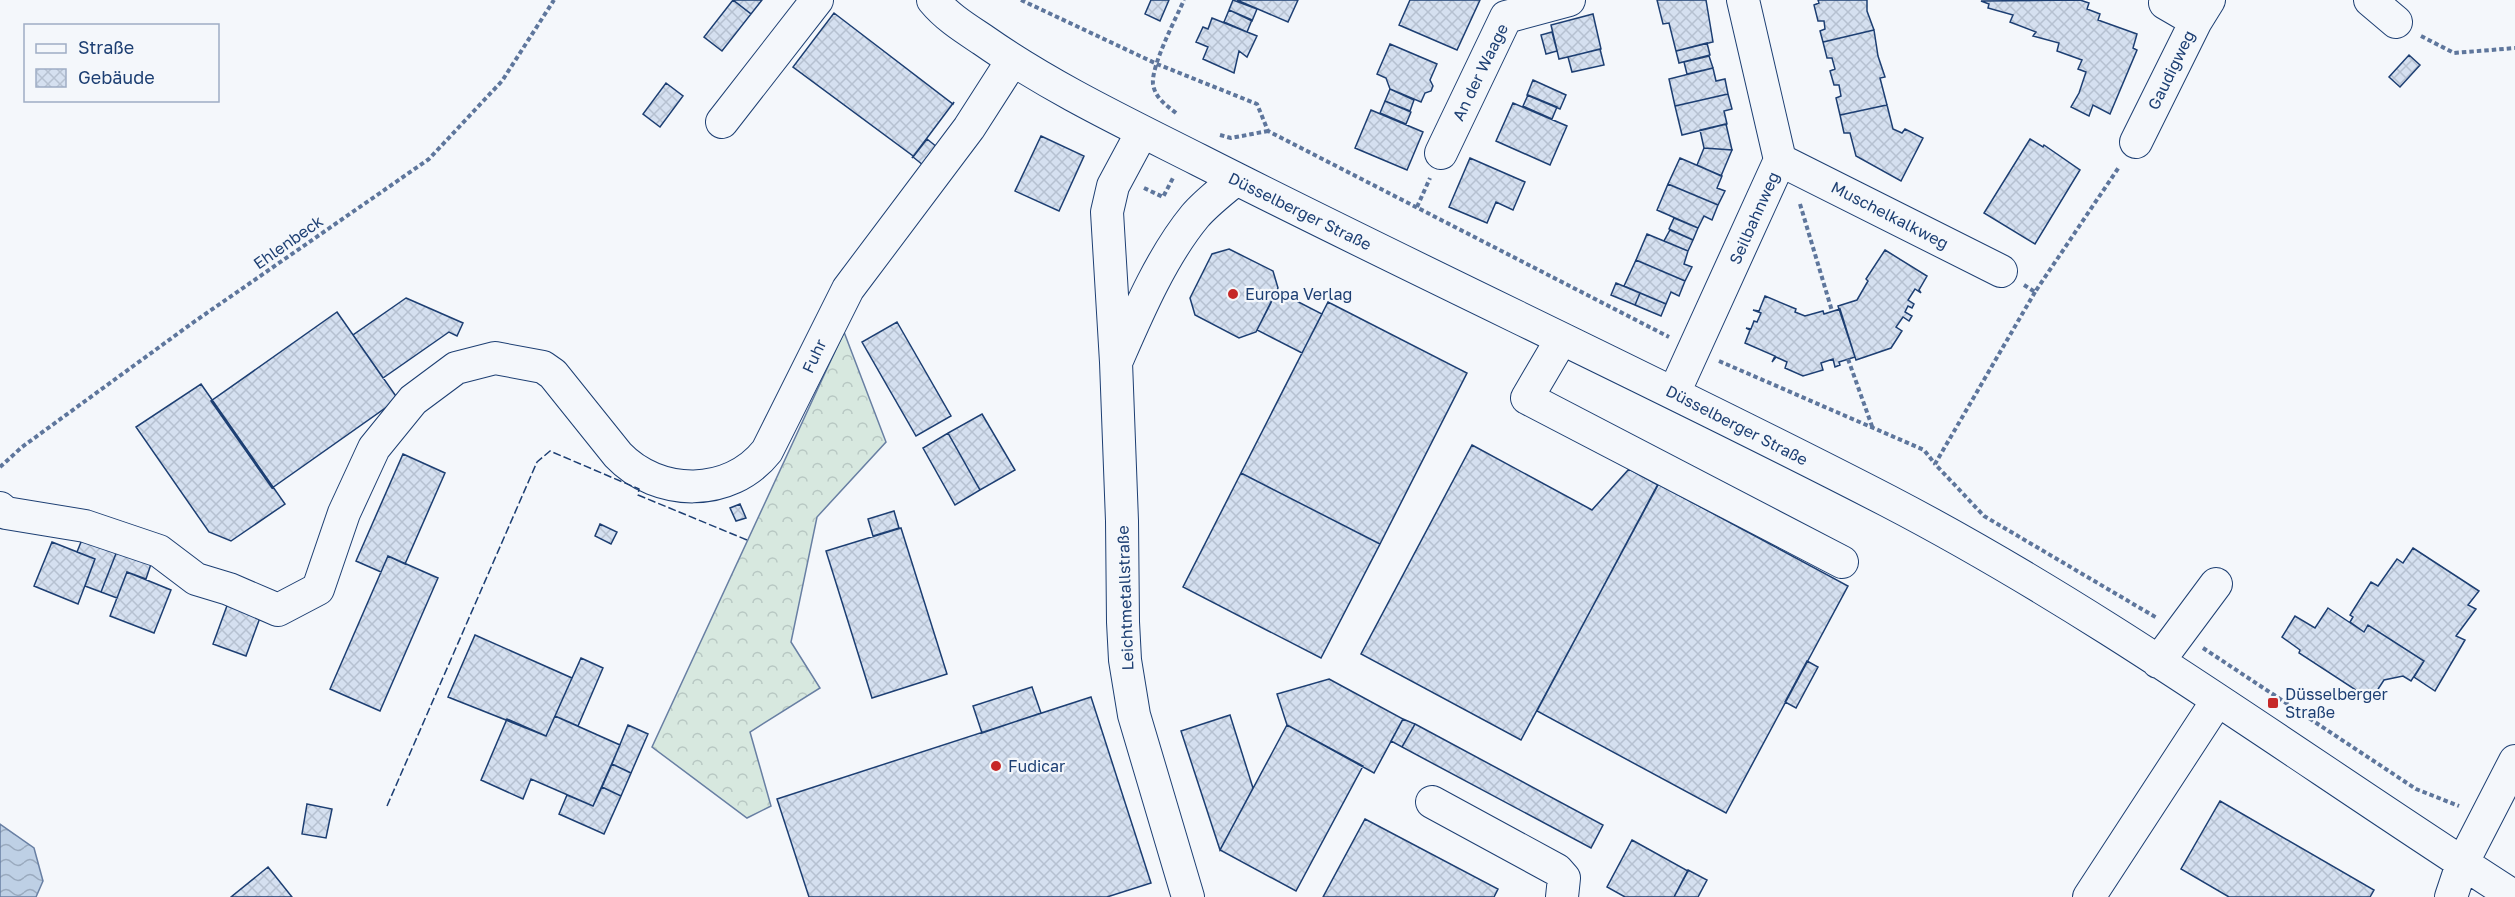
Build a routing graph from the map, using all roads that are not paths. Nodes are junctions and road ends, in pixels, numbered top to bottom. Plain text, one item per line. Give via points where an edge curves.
1 (817, 0) edge
2 (933, 0) edge
3 (1569, 0) edge
4 (1743, 0) edge
5 (2370, 0) edge
6 (2164, 1) edge
7 (2203, 10) edge
8 (2396, 22) road end
9 (1012, 61) junction
10 (722, 122) dead end
11 (1142, 132) junction
12 (2136, 142) road end
13 (1441, 153) dead end
14 (1780, 160) junction
15 (1236, 179) junction
16 (2001, 271) road end
17 (1561, 340) junction
18 (1116, 362) junction
19 (1674, 393) junction
20 (0, 508) edge
21 (1842, 562) dead end
22 (2216, 584) dead end
23 (2158, 662) junction
24 (2217, 701) junction
25 (2515, 761) edge
26 (1432, 802) dead end
27 (2462, 864) junction
28 (1185, 896) edge
29 (1562, 897) edge
30 (2089, 897) edge
31 (2451, 897) edge
32 (2515, 897) edge

1 - 10 street
2 - 9 street, Düsselberger Straße via 944,13
3 - 13 street, An der Waage via 1506,17
4 - 14 street, Seilbahnweg
5 - 8 street
6 - 7 street
7 - 12 street, Gaudigweg
9 - 11 street, Düsselberger Straße
9 - 20 street, Fuhr via 969,128 848,289 773,442 759,461 728,482 693,487 644,475 628,465 553,374 543,367 495,358 456,368 413,400 374,448 344,513 318,589 278,610 196,579 159,551 85,526 6,513
11 - 15 street, Düsselberger Straße
11 - 18 street, Leichtmetallstraße via 1113,186 1107,212
14 - 16 street, Muschelkalkweg
14 - 19 street, Seilbahnweg
15 - 17 street, Düsselberger Straße
15 - 18 street, Leichtmetallstraße via 1183,232
17 - 19 street, Düsselberger Straße
17 - 21 street via 1527,398
18 - 28 street, Leichtmetallstraße via 1123,622 1129,694
19 - 23 street, Düsselberger Straße via 1893,504 2016,573
22 - 23 street
23 - 24 street, Düsselberger Straße
24 - 27 street, Düsselberger Straße
24 - 30 street
25 - 27 street
26 - 29 street via 1557,870 1563,878
27 - 31 street
27 - 32 street, Düsselberger Straße

